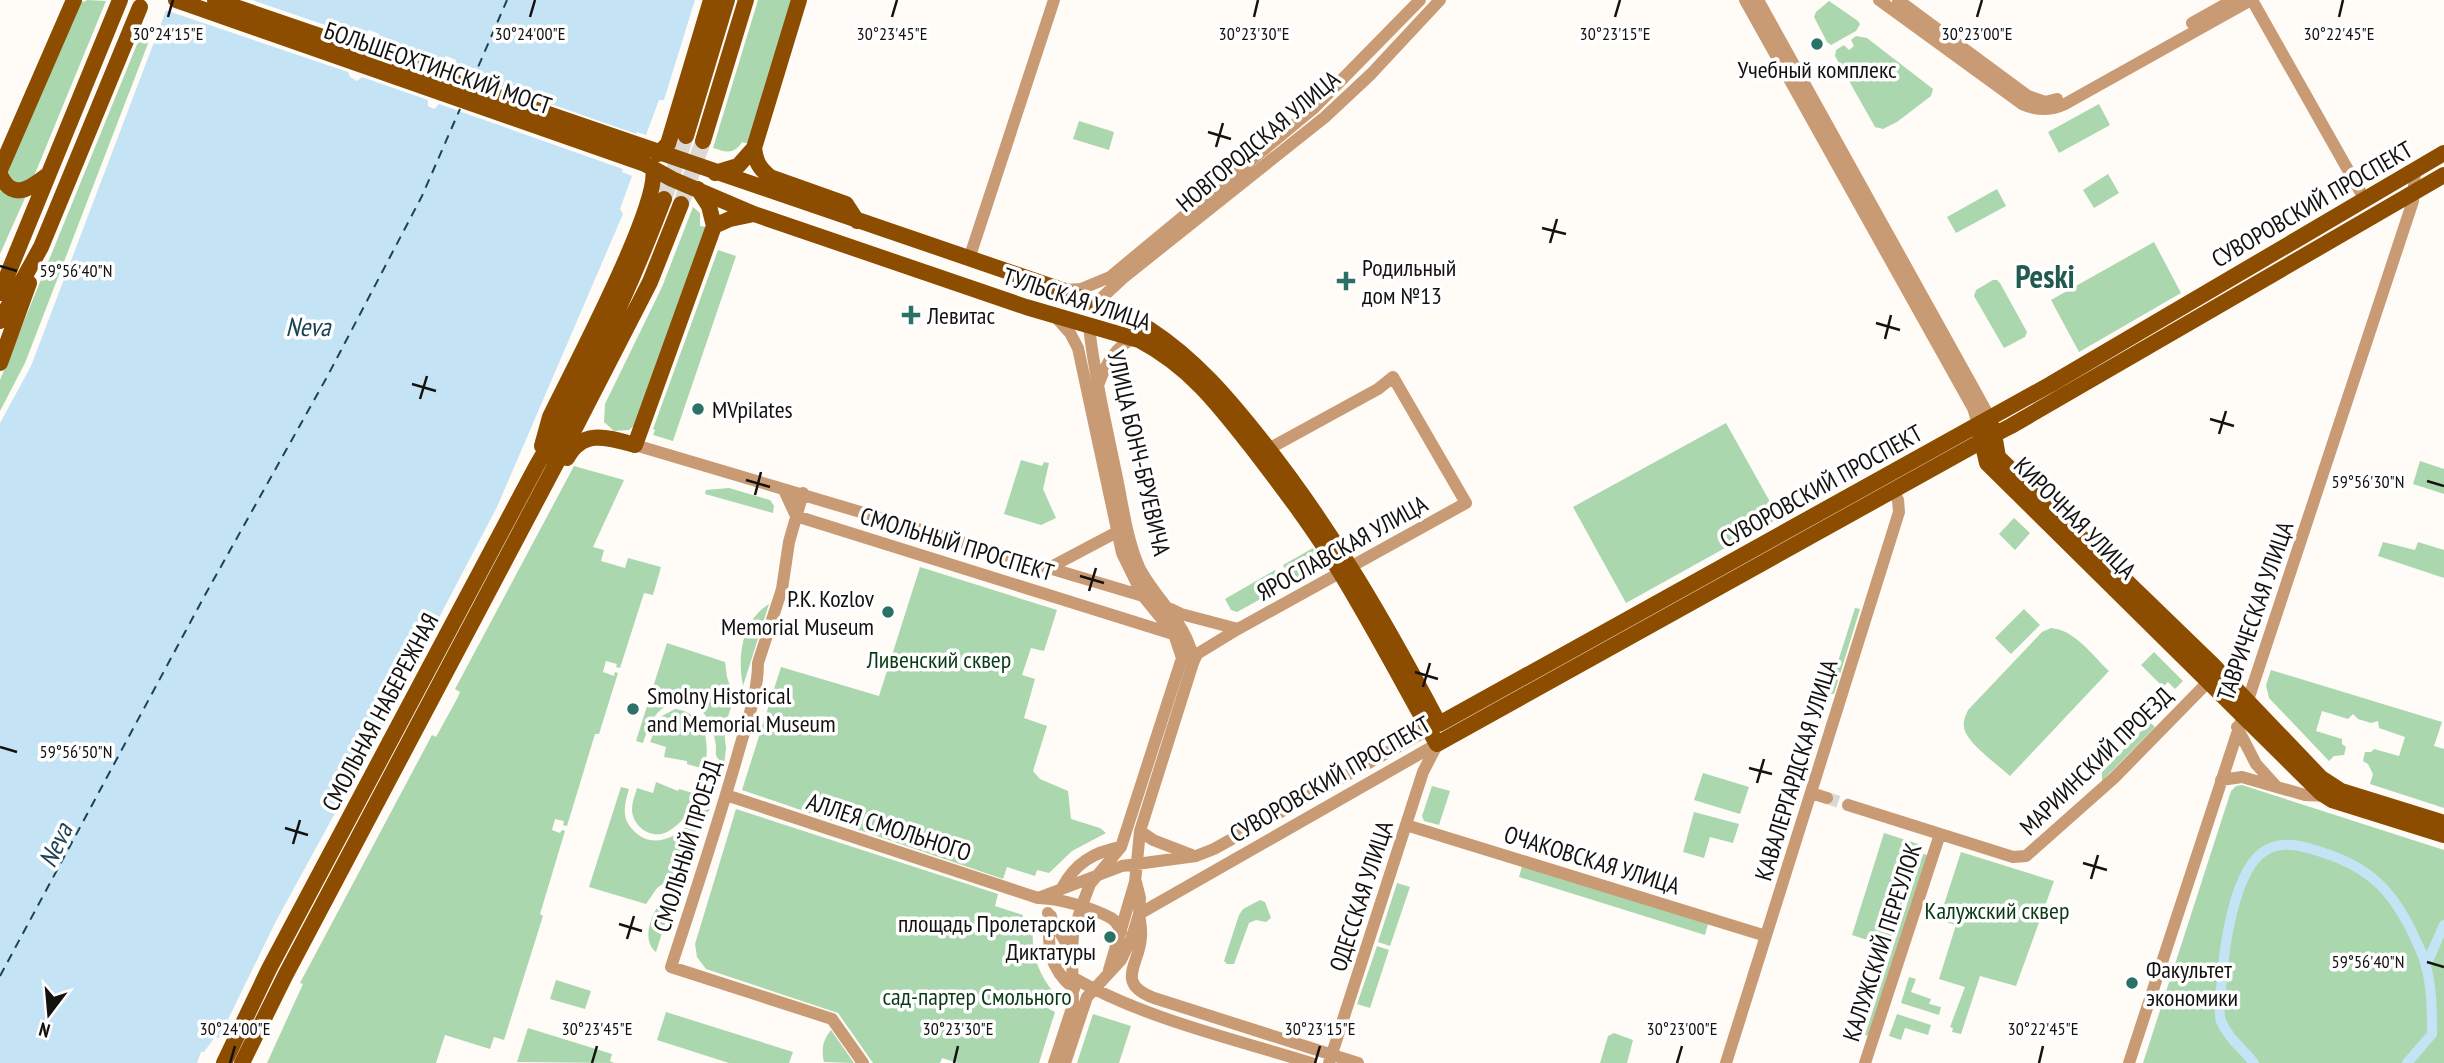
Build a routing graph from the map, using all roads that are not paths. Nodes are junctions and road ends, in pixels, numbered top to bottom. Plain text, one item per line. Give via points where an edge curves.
1 (74, 0) edge
2 (120, 0) edge
3 (176, 0) edge
4 (215, 0) edge
5 (711, 0) edge
6 (727, 0) edge
7 (746, 0) edge
8 (799, 0) edge
9 (1054, 0) edge
10 (1420, 0) edge
11 (1440, 0) edge
12 (1745, 0) edge
13 (1758, 0) edge
14 (1879, 0) edge
15 (1898, 0) edge
16 (2233, 0) edge
17 (2251, 0) edge
18 (140, 7) dead end
19 (686, 135) tunnel mouth
20 (703, 141) tunnel mouth
21 (754, 148) junction
22 (2444, 153) edge
23 (652, 159) junction
24 (2415, 171) junction
25 (0, 173) edge
26 (715, 173) junction
27 (47, 174) junction
28 (2444, 175) edge
29 (698, 190) junction
30 (2415, 192) junction
31 (664, 199) tunnel mouth
32 (2365, 200) junction
33 (36, 202) junction
34 (681, 204) tunnel mouth
35 (754, 214) junction
36 (851, 219) junction
37 (715, 226) junction
38 (838, 242) junction
39 (41, 247) junction
40 (969, 259) junction
41 (0, 267) edge
42 (1062, 290) junction
43 (0, 293) edge
44 (1094, 305) junction
45 (1054, 315) junction
46 (0, 321) edge
47 (1089, 326) junction
48 (1134, 339) junction
49 (0, 363) edge
50 (1099, 383) junction
51 (596, 386) junction
52 (568, 426) junction
53 (1986, 430) junction
54 (602, 436) junction
55 (635, 445) junction
56 (1263, 452) junction
57 (537, 465) junction
58 (545, 484) junction
59 (784, 490) junction
60 (1893, 490) junction
61 (803, 493) junction
62 (796, 516) junction
63 (1116, 532) junction
64 (1049, 568) junction
65 (1346, 570) junction
66 (1143, 596) junction
67 (1163, 604) junction
68 (1238, 629) junction
69 (1174, 634) junction
70 (1193, 663) junction
71 (2208, 682) junction
72 (2242, 714) junction
73 (1435, 733) junction
74 (2221, 780) junction
75 (2277, 787) junction
76 (1811, 793) junction
77 (726, 796) junction
78 (2327, 796) junction
79 (1827, 798) tunnel mouth
80 (1848, 805) tunnel mouth
81 (2444, 823) edge
82 (1406, 825) junction
83 (1140, 831) junction
84 (1940, 834) junction
85 (2444, 835) edge
86 (1123, 844) junction
87 (1196, 856) junction
88 (1136, 864) junction
89 (1096, 874) junction
90 (1135, 882) junction
91 (1062, 888) junction
92 (1038, 898) junction
93 (1082, 908) junction
94 (1139, 914) junction
95 (1051, 916) junction
96 (1121, 932) junction
97 (1766, 936) junction
98 (1072, 953) junction
99 (1110, 970) junction
100 (1073, 983) junction
101 (1091, 993) junction
102 (1330, 1059) edge
103 (224, 1063) edge
104 (242, 1063) edge
105 (863, 1063) edge
106 (1054, 1063) edge
107 (1065, 1063) edge
108 (1311, 1063) edge
109 (1358, 1063) edge
110 (1726, 1063) edge
111 (1865, 1063) edge
112 (2129, 1063) edge

1 - 25 main road
2 - 27 main road
3 - 23 main road, БОЛЬШЕОХТИНСКИЙ МОСТ
4 - 23 main road, БОЛЬШЕОХТИНСКИЙ МОСТ
5 - 23 main road via 668,144
6 - 19 main road
7 - 20 main road
8 - 21 main road
9 - 40 street
10 - 42 street, НОВГОРОДСКАЯ УЛИЦА via 1313,109 1110,277 1081,289
11 - 44 street, НОВГОРОДСКАЯ УЛИЦА via 1325,117
12 - 53 street, КИРОЧНАЯ УЛИЦА
13 - 53 street, КИРОЧНАЯ УЛИЦА
14 - 17 street via 2022,104 2039,110 2065,104
15 - 16 street via 2028,96 2045,102
17 - 32 street
18 - 39 main road
21 - 26 main road via 738,166
21 - 36 main road via 755,160 770,177 846,204
22 - 24 main road, СУВОРОВСКИЙ ПРОСПЕКТ
23 - 26 main road, ТУЛЬСКАЯ УЛИЦА
23 - 29 main road, ТУЛЬСКАЯ УЛИЦА via 672,180
23 - 57 main road via 652,189 632,243 550,417
24 - 30 street, ТАВРИЧЕСКАЯ УЛИЦА
24 - 32 main road, СУВОРОВСКИЙ ПРОСПЕКТ
25 - 27 main road via 10,188 20,191
26 - 36 main road, ТУЛЬСКАЯ УЛИЦА
27 - 33 main road
28 - 30 main road, СУВОРОВСКИЙ ПРОСПЕКТ
29 - 35 main road, ТУЛЬСКАЯ УЛИЦА
29 - 37 main road
30 - 53 main road, СУВОРОВСКИЙ ПРОСПЕКТ
30 - 72 street, ТАВРИЧЕСКАЯ УЛИЦА
31 - 52 main road
32 - 53 main road, СУВОРОВСКИЙ ПРОСПЕКТ
33 - 41 main road
33 - 43 main road
34 - 51 main road via 650,282
35 - 37 main road
35 - 38 main road, ТУЛЬСКАЯ УЛИЦА
36 - 38 main road
36 - 40 main road, ТУЛЬСКАЯ УЛИЦА
37 - 55 main road
38 - 45 main road, ТУЛЬСКАЯ УЛИЦА
39 - 46 main road
39 - 49 main road
40 - 42 main road, ТУЛЬСКАЯ УЛИЦА
42 - 44 main road, ТУЛЬСКАЯ УЛИЦА
44 - 47 main road, УЛИЦА БОНЧ-БРУЕВИЧА
44 - 56 main road, ТУЛЬСКАЯ УЛИЦА via 1147,328 1186,355 1223,392
45 - 47 main road, ТУЛЬСКАЯ УЛИЦА
45 - 63 street, УЛИЦА БОНЧ-БРУЕВИЧА via 1078,348
47 - 48 main road, ТУЛЬСКАЯ УЛИЦА
47 - 50 street, УЛИЦА БОНЧ-БРУЕВИЧА
48 - 50 street via 1118,349
48 - 56 main road, ТУЛЬСКАЯ УЛИЦА via 1155,348 1196,380
50 - 67 street, УЛИЦА БОНЧ-БРУЕВИЧА via 1132,546 1138,565
51 - 52 main road
51 - 54 main road via 592,422
52 - 57 main road, СМОЛЬНАЯ НАБЕРЕЖНАЯ
52 - 58 main road, СМОЛЬНАЯ НАБЕРЕЖНАЯ
53 - 60 main road, СУВОРОВСКИЙ ПРОСПЕКТ
53 - 71 main road, КИРОЧНАЯ УЛИЦА via 1987,463
53 - 72 main road, КИРОЧНАЯ УЛИЦА via 1998,457
53 - 73 main road, СУВОРОВСКИЙ ПРОСПЕКТ
54 - 55 main road
54 - 58 main road via 576,445 556,479
55 - 59 street, СМОЛЬНЫЙ ПРОСПЕКТ
56 - 65 main road, ТУЛЬСКАЯ УЛИЦА
56 - 65 street, ЯРОСЛАВСКАЯ УЛИЦА via 1393,377 1466,503
57 - 103 main road, СМОЛЬНАЯ НАБЕРЕЖНАЯ
58 - 104 main road, СМОЛЬНАЯ НАБЕРЕЖНАЯ
59 - 61 street, СМОЛЬНЫЙ ПРОСПЕКТ
59 - 62 street
60 - 73 main road, СУВОРОВСКИЙ ПРОСПЕКТ
60 - 76 street, КАВАЛЕРГАРДСКАЯ УЛИЦА via 1899,512
61 - 62 street, СМОЛЬНЫЙ ПРОЕЗД
61 - 64 street, СМОЛЬНЫЙ ПРОСПЕКТ
62 - 69 street, СМОЛЬНЫЙ ПРОСПЕКТ
62 - 77 street, СМОЛЬНЫЙ ПРОЕЗД via 782,589 758,663
63 - 64 street, СМОЛЬНЫЙ ПРОСПЕКТ
63 - 66 street, УЛИЦА БОНЧ-БРУЕВИЧА via 1126,566
64 - 66 street, СМОЛЬНЫЙ ПРОСПЕКТ
65 - 68 street, ЯРОСЛАВСКАЯ УЛИЦА
65 - 73 main road, ТУЛЬСКАЯ УЛИЦА
66 - 67 street, СМОЛЬНЫЙ ПРОСПЕКТ
66 - 69 street, УЛИЦА БОНЧ-БРУЕВИЧА
67 - 68 street, ЯРОСЛАВСКАЯ УЛИЦА via 1181,614
67 - 70 street, УЛИЦА БОНЧ-БРУЕВИЧА via 1187,639
68 - 70 street, ЯРОСЛАВСКАЯ УЛИЦА via 1196,654
69 - 86 street via 1182,658
70 - 83 street
71 - 72 main road, КИРОЧНАЯ УЛИЦА
71 - 84 street, МАРИИНСКИЙ ПРОЕЗД via 2114,778 2026,856 2013,857
72 - 74 street, ТАВРИЧЕСКАЯ УЛИЦА
72 - 75 street via 2256,764
72 - 78 main road, КИРОЧНАЯ УЛИЦА
72 - 81 main road, КИРОЧНАЯ УЛИЦА via 2341,791
73 - 82 street, ОДЕССКАЯ УЛИЦА
73 - 87 street, СУВОРОВСКИЙ ПРОСПЕКТ
73 - 94 street, СУВОРОВСКИЙ ПРОСПЕКТ
74 - 75 street via 2242,777
74 - 112 street, ТАВРИЧЕСКАЯ УЛИЦА
75 - 78 street
76 - 79 street
76 - 97 street, КАВАЛЕРГАРДСКАЯ УЛИЦА
77 - 92 street, АЛЛЕЯ СМОЛЬНОГО
77 - 105 street, СМОЛЬНЫЙ ПРОЕЗД via 671,967 832,1019
78 - 85 main road, КИРОЧНАЯ УЛИЦА
80 - 84 street, МАРИИНСКИЙ ПРОЕЗД
82 - 97 street, ОЧАКОВСКАЯ УЛИЦА
82 - 102 street, ОДЕССКАЯ УЛИЦА
83 - 87 street
83 - 88 street
84 - 111 street, КАЛУЖСКИЙ ПЕРЕУЛОК
86 - 89 street
86 - 91 street via 1083,861
87 - 88 street
88 - 89 street
88 - 90 street
89 - 91 street
89 - 93 street
90 - 94 street
90 - 96 street
91 - 92 street
92 - 93 street
92 - 95 street
93 - 96 street via 1112,919
93 - 98 street
94 - 99 street via 1127,949
94 - 102 street via 1142,938 1132,970 1137,990
95 - 98 street
95 - 100 street via 1048,950 1052,964
96 - 99 street
97 - 110 street, КАВАЛЕРГАРДСКАЯ УЛИЦА
98 - 100 street
99 - 101 street
100 - 101 street
100 - 106 street via 1073,1005
101 - 107 street
101 - 108 street
102 - 109 street

